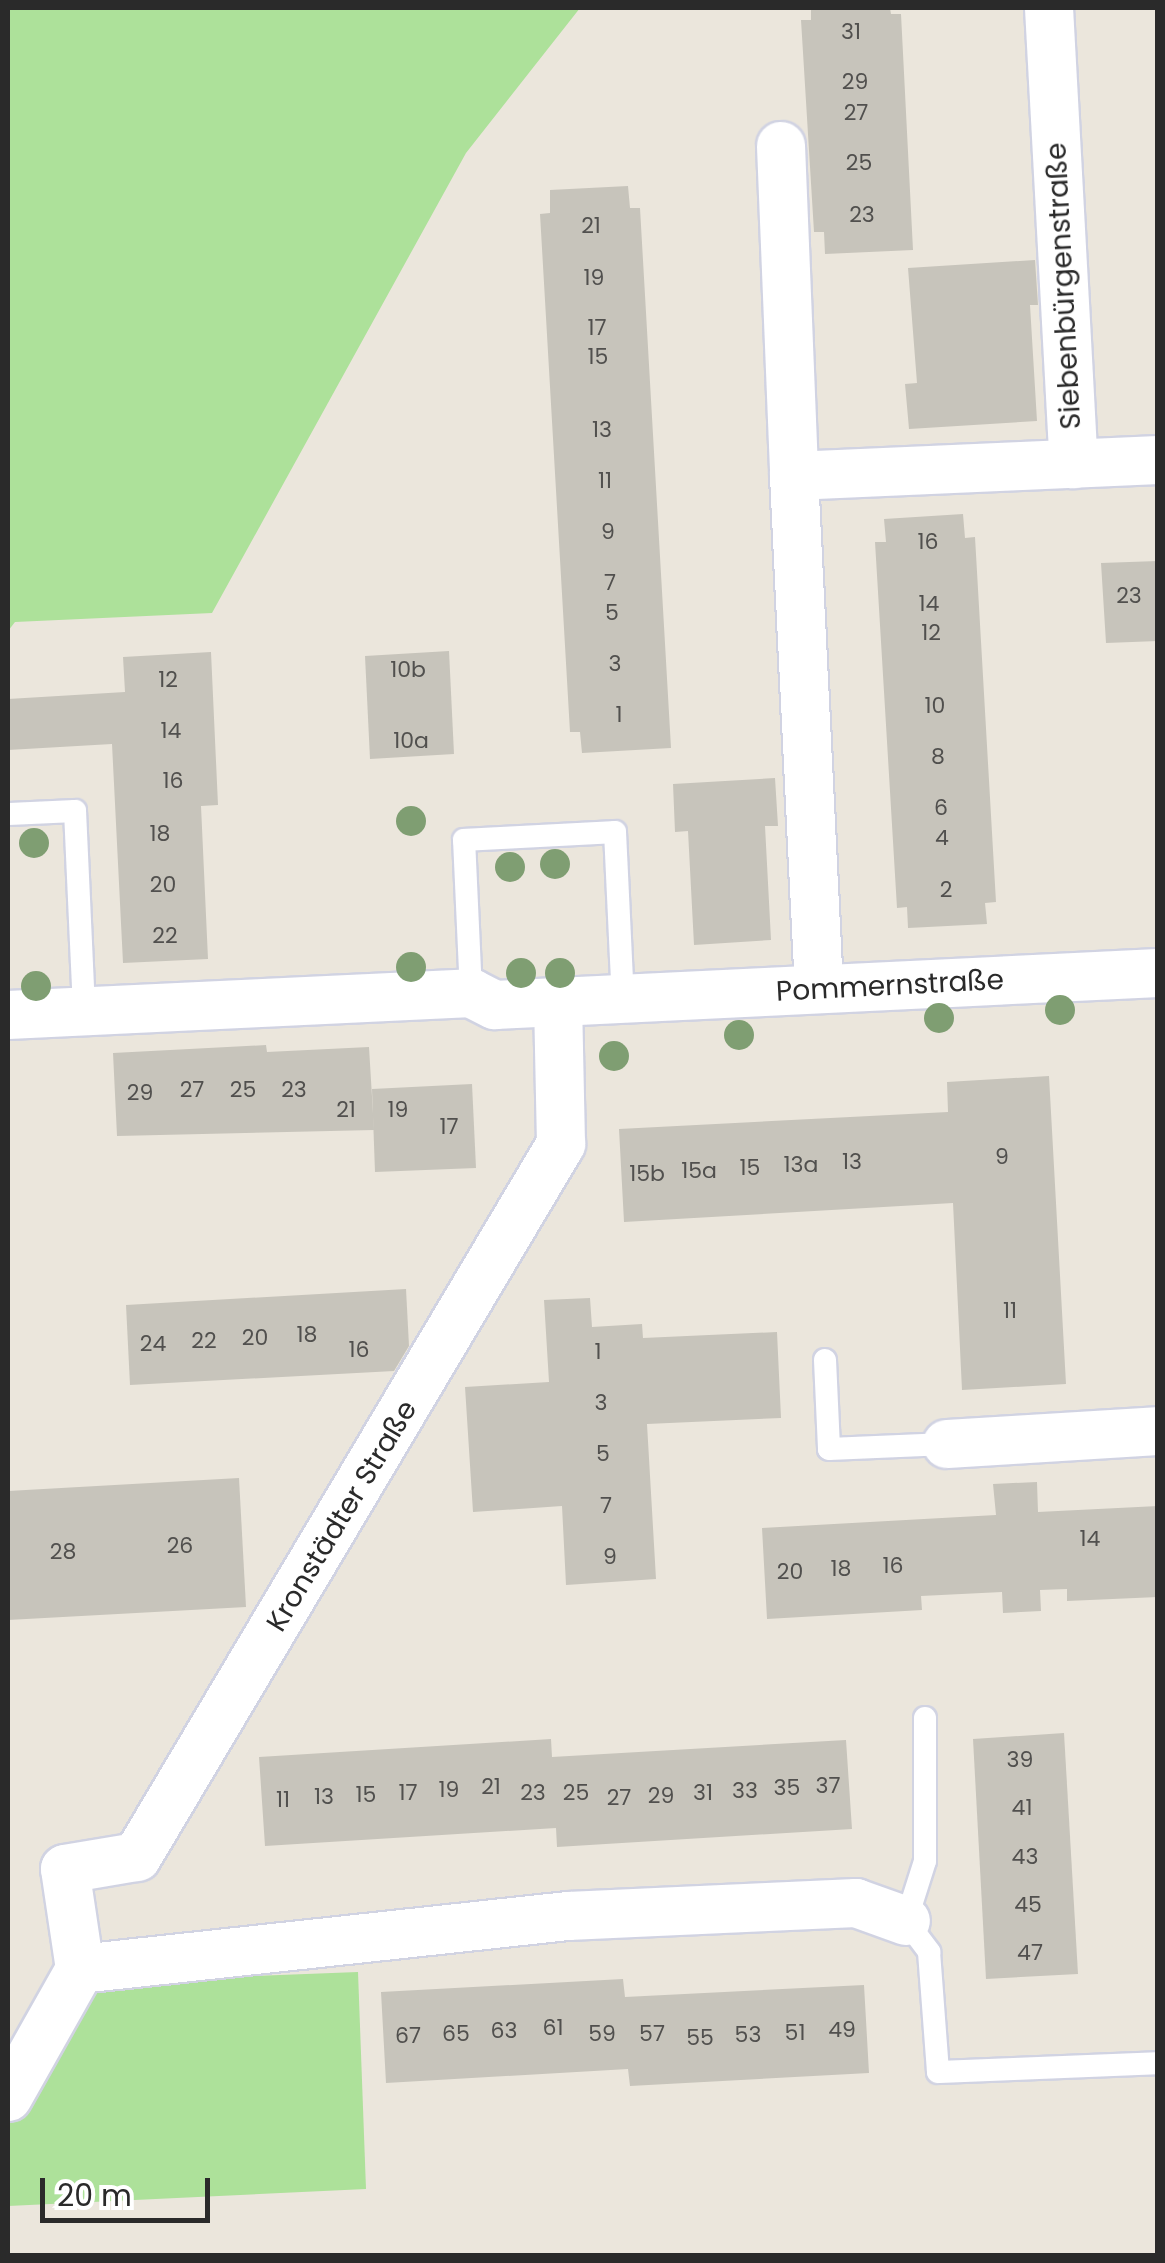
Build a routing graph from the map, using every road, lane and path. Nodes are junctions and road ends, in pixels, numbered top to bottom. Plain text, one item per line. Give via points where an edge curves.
1 (1049, 8) edge
2 (781, 146) dead end
3 (1158, 460) edge
4 (1074, 464) junction
5 (794, 476) junction
6 (8, 814) edge
7 (1158, 972) edge
8 (819, 989) junction
9 (471, 993) junction
10 (623, 999) junction
11 (558, 1002) junction
12 (84, 1012) junction
13 (8, 1016) edge
14 (825, 1360) dead end
15 (1158, 1431) edge
16 (947, 1444) joint
17 (926, 1718) dead end
18 (906, 1921) junction
19 (80, 1969) junction
20 (1150, 2064) edge
21 (8, 2097) edge

1 - 4 street, Siebenbürgenstraße
2 - 5 street
3 - 4 street
4 - 5 street, Siebenbürgenstraße
5 - 8 street
6 - 12 lane via 75,811
7 - 8 street, Pommernstraße
8 - 10 street, Pommernstraße
9 - 10 lane via 464,840 615,832
9 - 11 street, Pommernstraße via 494,1005
9 - 12 street, Pommernstraße
10 - 11 street, Pommernstraße
11 - 19 street, Kronstädter Straße via 561,1144 137,1857 65,1869
12 - 13 street, Pommernstraße
14 - 16 lane via 829,1449
15 - 16 street
17 - 18 lane via 920,1761 925,1861
18 - 19 street via 856,1902 568,1916
18 - 20 lane via 929,1952 938,2072
19 - 21 street

